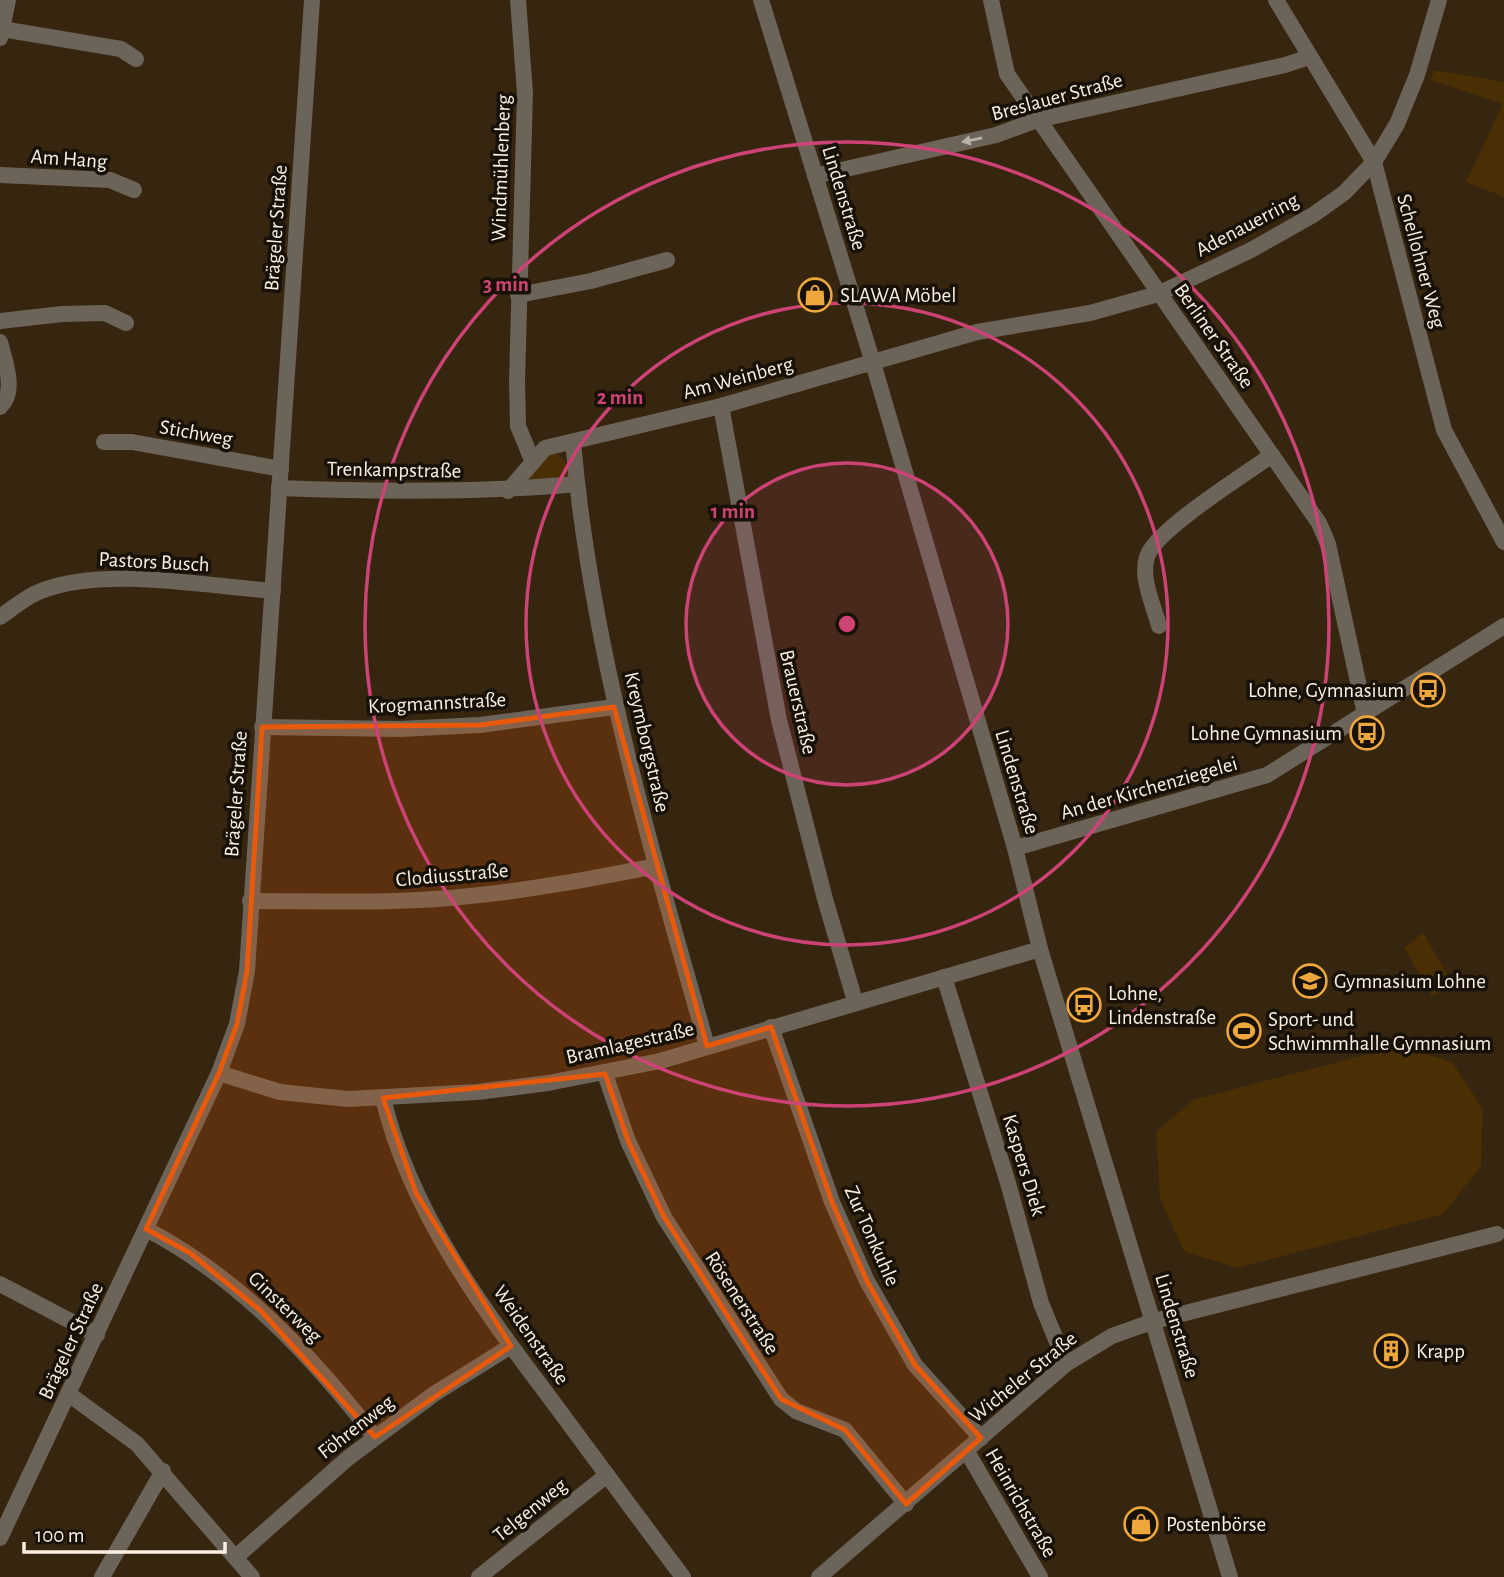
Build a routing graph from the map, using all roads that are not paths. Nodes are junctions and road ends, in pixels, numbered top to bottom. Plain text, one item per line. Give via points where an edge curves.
1 (8, 0) edge
2 (312, 0) edge
3 (518, 0) edge
4 (761, 0) edge
5 (991, 0) edge
6 (1276, 0) edge
7 (1439, 0) edge
8 (1, 33) edge
9 (1309, 57) junction
10 (136, 59) dead end
11 (1037, 120) junction
12 (1374, 162) junction
13 (0, 175) edge
14 (815, 176) junction
15 (134, 190) dead end
16 (667, 260) dead end
17 (1158, 294) junction
18 (518, 295) junction
19 (0, 321) edge
20 (126, 323) dead end
21 (0, 342) edge
22 (873, 363) junction
23 (721, 406) junction
24 (0, 407) edge
25 (104, 442) dead end
26 (573, 442) junction
27 (1272, 455) junction
28 (532, 460) junction
29 (281, 469) junction
30 (576, 484) junction
31 (279, 488) junction
32 (508, 491) junction
33 (1501, 531) edge
34 (273, 591) junction
35 (0, 617) edge
36 (1159, 626) dead end
37 (1504, 626) edge
38 (614, 707) junction
39 (1365, 714) junction
40 (262, 727) junction
41 (1015, 848) junction
42 (656, 866) junction
43 (250, 901) junction
44 (1041, 949) junction
45 (944, 977) junction
46 (855, 1001) junction
47 (771, 1027) junction
48 (707, 1046) junction
49 (219, 1073) junction
50 (605, 1074) junction
51 (383, 1098) junction
52 (146, 1229) junction
53 (1497, 1234) dead end
54 (0, 1284) edge
55 (1154, 1321) junction
56 (97, 1335) junction
57 (511, 1346) junction
58 (1066, 1364) junction
59 (70, 1395) junction
60 (375, 1437) junction
61 (981, 1438) junction
62 (966, 1450) junction
63 (163, 1471) junction
64 (607, 1475) junction
65 (906, 1504) junction
66 (0, 1538) edge
67 (237, 1556) junction
68 (102, 1577) edge
69 (252, 1577) edge
70 (478, 1577) edge
71 (683, 1577) edge
72 (819, 1577) edge
73 (1040, 1577) edge
74 (1230, 1577) edge

1 - 8 street
2 - 29 street, Brägeler Straße
3 - 18 street, Windmühlenberg via 525,93
4 - 14 street, Lindenstraße
5 - 11 street, Berliner Straße via 1007,74
6 - 9 street, Schellohner Weg
7 - 12 street, Adenauerring via 1418,75
8 - 10 street via 121,49
9 - 11 street, Breslauer Straße
9 - 12 street, Schellohner Weg
11 -> 14 street, Breslauer Straße via 996,135
11 - 17 street, Berliner Straße
12 - 17 street, Adenauerring via 1344,193 1313,215
12 - 33 street, Schellohner Weg via 1444,430
13 - 15 street, Am Hang via 110,180
14 - 22 street, Lindenstraße
16 - 18 street
17 - 22 street, Adenauerring via 1090,313 977,332
17 - 27 street, Berliner Straße
18 - 28 street, Windmühlenberg via 518,426
19 - 20 street via 105,313
21 - 24 street via 9,388 7,401
22 - 23 street, Am Weinberg
22 - 41 street, Lindenstraße
23 - 26 street, Am Weinberg
23 - 46 street, Brauerstraße via 779,720
25 - 29 street, Stichweg via 132,442
26 - 28 street via 545,448
26 - 30 street, Kreymborgstraße
27 - 36 street via 1161,535 1147,556 1146,575
27 - 39 street, Berliner Straße via 1319,523 1328,544
28 - 32 street
29 - 31 street, Brägeler Straße
30 - 32 street, Trenkampstraße
30 - 38 street, Kreymborgstraße
31 - 32 street, Trenkampstraße
31 - 34 street, Brägeler Straße
34 - 35 street, Pastors Busch via 97,579 38,591
34 - 40 street, Brägeler Straße
37 - 39 street, An der Kirchenziegelei
38 - 40 street, Krogmannstraße via 400,729
38 - 42 street, Kreymborgstraße
39 - 41 street, An der Kirchenziegelei via 1267,775
40 - 43 street, Brägeler Straße
41 - 44 street, Lindenstraße
42 - 43 street, Clodiusstraße via 469,897
42 - 48 street, Kreymborgstraße
43 - 49 street, Brägeler Straße via 247,971 237,1024
44 - 45 street, Bramlagestraße
44 - 55 street, Lindenstraße
45 - 46 street, Bramlagestraße
45 - 58 street, Kaspers Diek via 1041,1303
46 - 47 street, Bramlagestraße
47 - 48 street, Bramlagestraße
47 - 61 street, Zur Tonkuhle via 832,1202 867,1281 915,1364
48 - 50 street, Bramlagestraße
49 - 51 street, Bramlagestraße via 280,1091
49 - 52 street, Brägeler Straße
50 - 51 street, Bramlagestraße via 477,1092
50 - 65 street, Rösenerstraße via 628,1141 664,1217 782,1399 796,1411 845,1430
51 - 57 street, Weidenstraße via 393,1139 416,1193
52 - 56 street, Brägeler Straße
52 - 60 street, Ginsterweg via 190,1253 261,1311 322,1373
53 - 55 street, Wicheler Straße
54 - 56 street
55 - 58 street, Wicheler Straße via 1112,1336
55 - 74 street, Lindenstraße
56 - 59 street, Brägeler Straße
57 - 60 street, Föhrenweg
57 - 64 street, Weidenstraße
58 - 61 street, Wicheler Straße
59 - 63 street via 137,1444
59 - 66 street, Brägeler Straße
60 - 67 street, Föhrenweg
61 - 62 street, Wicheler Straße
62 - 65 street, Wicheler Straße
62 - 73 street, Heinrichstraße
63 - 67 street
63 - 68 street
64 - 70 street, Telgenweg
64 - 71 street, Weidenstraße
65 - 72 street, Wicheler Straße
67 - 69 street

